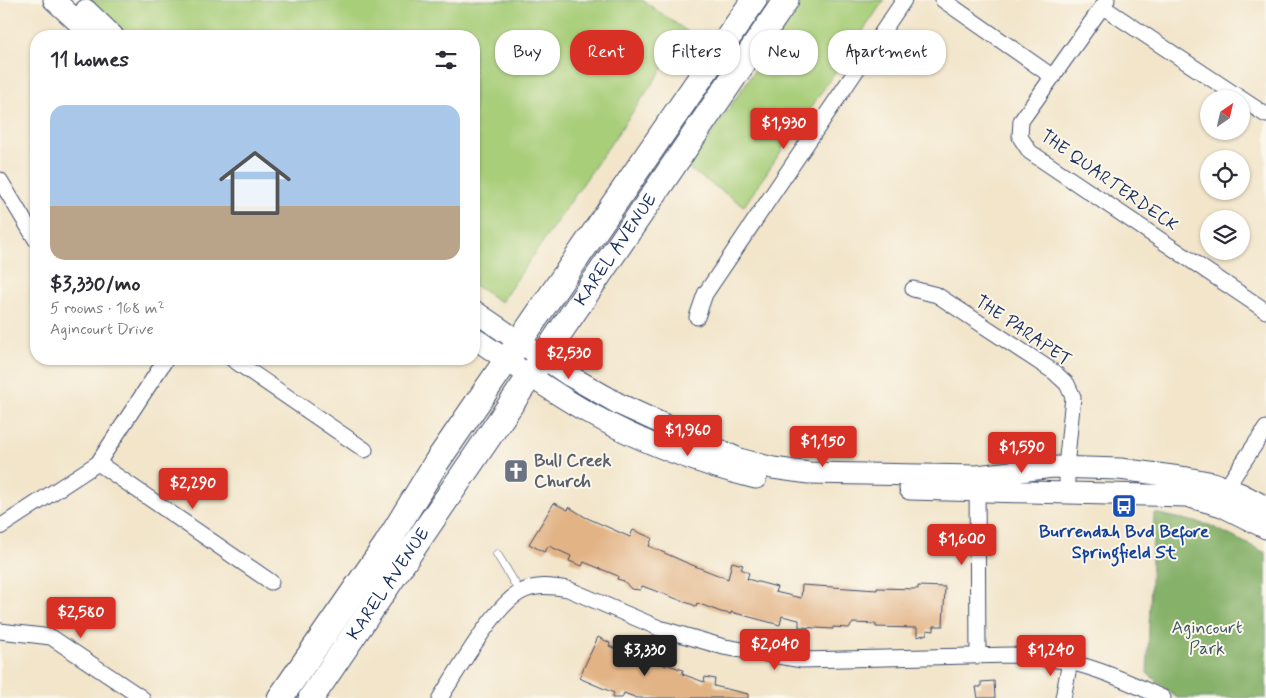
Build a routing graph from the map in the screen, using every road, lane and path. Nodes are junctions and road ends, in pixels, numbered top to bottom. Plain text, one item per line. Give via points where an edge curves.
1 (54, 0) edge
2 (74, 0) edge
3 (754, 0) edge
4 (786, 0) edge
5 (904, 0) edge
6 (943, 0) edge
7 (1105, 3) edge
8 (86, 30) edge
9 (106, 30) edge
10 (1053, 77) junction
11 (1266, 115) edge
12 (0, 180) edge
13 (30, 230) edge
14 (913, 289) dead end
15 (1266, 311) edge
16 (480, 317) edge
17 (697, 317) dead end
18 (480, 340) edge
19 (513, 351) junction
20 (162, 365) edge
21 (241, 365) edge
22 (537, 366) junction
23 (1266, 428) edge
24 (364, 450) dead end
25 (98, 463) junction
26 (1066, 467) junction
27 (977, 484) junction
28 (1067, 492) junction
29 (1224, 497) junction
30 (1266, 507) edge
31 (0, 527) edge
32 (1266, 528) edge
33 (497, 554) dead end
34 (272, 582) dead end
35 (520, 592) junction
36 (0, 631) edge
37 (978, 656) junction
38 (1070, 662) junction
39 (142, 698) edge
40 (280, 698) edge
41 (311, 698) edge
42 (440, 698) edge
43 (1062, 698) edge
44 (1163, 698) edge

1 - 8 main road
2 - 9 main road
3 - 19 main road, KAREL AVENUE
4 - 22 main road, KAREL AVENUE
5 - 17 street via 705,294
6 - 10 street
7 - 10 street, THE QUARTERDECK
7 - 11 street
10 - 15 street, THE QUARTERDECK via 1021,121 1020,137 1030,152
12 - 13 street
14 - 26 street, THE PARAPET via 938,295 1068,384 1072,397
16 - 19 main road
18 - 19 main road
19 - 22 main road
19 - 40 main road, KAREL AVENUE via 436,463 386,545
20 - 25 street
21 - 24 street
22 - 27 main road via 588,413 690,460 748,476 788,484 843,488
22 - 41 main road, KAREL AVENUE
23 - 29 street
25 - 31 street
25 - 34 street
26 - 27 main road
26 - 28 street, THE PARAPET
26 - 29 main road via 1187,478
27 - 28 main road
27 - 37 street
28 - 29 main road
29 - 30 main road
29 - 32 main road
33 - 35 lane
35 - 37 street via 536,587 568,589 659,628 724,647 802,660
35 - 42 street via 494,616
36 - 39 street via 51,637
37 - 38 street
38 - 43 street
38 - 44 street

